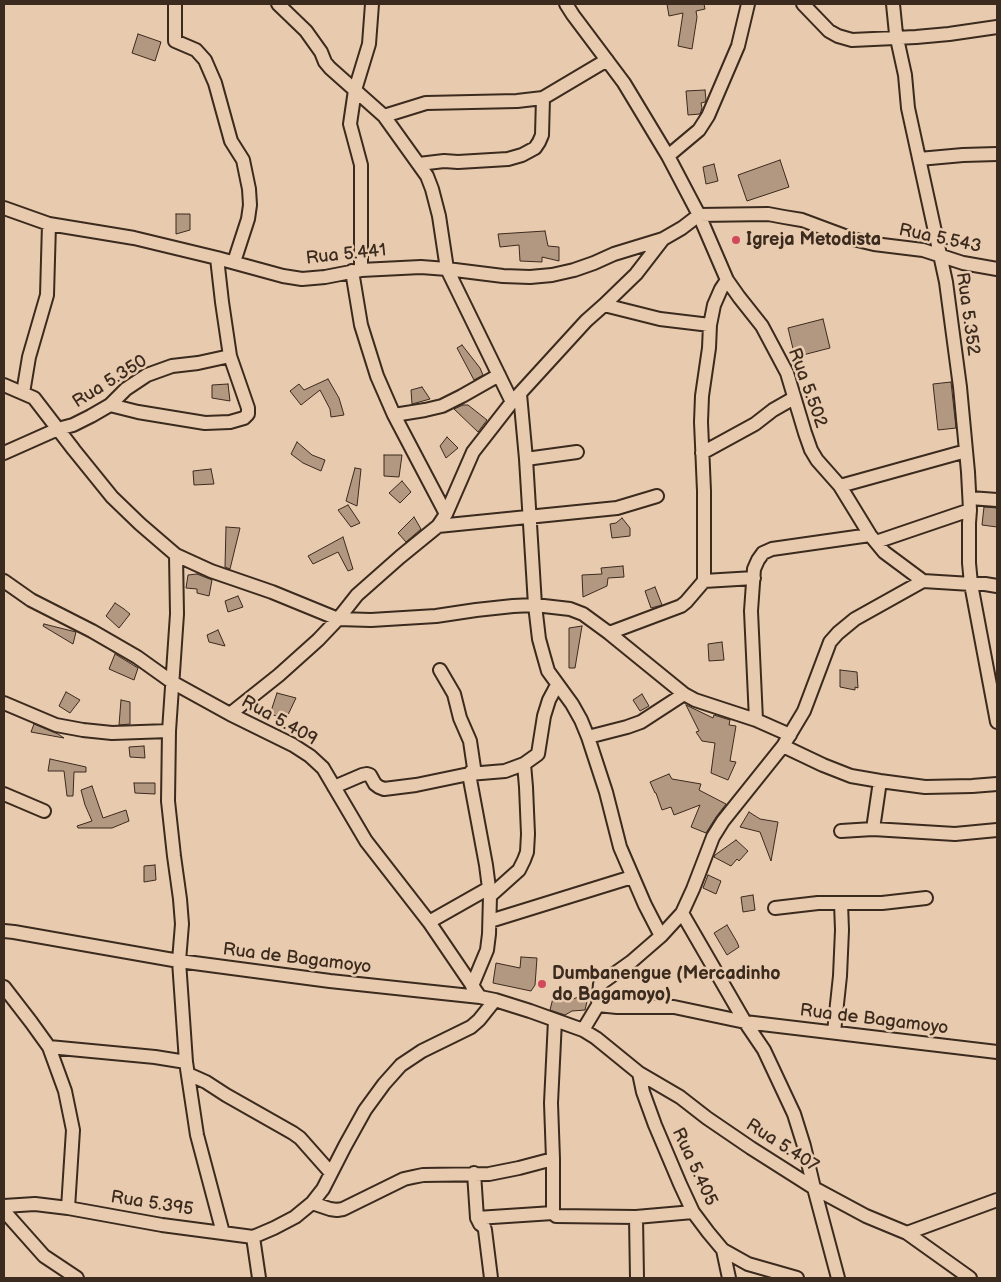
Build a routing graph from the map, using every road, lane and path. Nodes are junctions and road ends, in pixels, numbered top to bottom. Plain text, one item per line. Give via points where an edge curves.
1 (175, 4) edge
2 (278, 4) edge
3 (372, 4) edge
4 (566, 4) edge
5 (748, 4) edge
6 (803, 4) edge
7 (893, 4) edge
8 (997, 27) edge
9 (897, 39) junction
10 (607, 60) junction
11 (355, 90) junction
12 (543, 98) junction
13 (384, 116) junction
14 (997, 154) edge
15 (668, 156) junction
16 (919, 159) junction
17 (419, 164) junction
18 (4, 208) edge
19 (699, 215) junction
20 (49, 224) junction
21 (663, 239) junction
22 (941, 256) junction
23 (217, 258) junction
24 (234, 262) junction
25 (447, 269) junction
26 (997, 269) edge
27 (356, 270) junction
28 (727, 280) junction
29 (604, 305) junction
30 (710, 325) junction
31 (230, 356) junction
32 (499, 375) junction
33 (4, 385) edge
34 (24, 393) junction
35 (516, 398) junction
36 (794, 398) junction
37 (110, 405) junction
38 (394, 415) junction
39 (58, 429) junction
40 (966, 451) junction
41 (4, 452) edge
42 (577, 452) dead end
43 (702, 453) junction
44 (526, 459) junction
45 (840, 486) junction
46 (657, 496) dead end
47 (997, 500) edge
48 (970, 504) junction
49 (446, 514) junction
50 (530, 517) junction
51 (438, 526) junction
52 (873, 539) junction
53 (176, 554) junction
54 (754, 578) junction
55 (4, 581) edge
56 (704, 581) junction
57 (923, 581) junction
58 (972, 584) junction
59 (997, 586) edge
60 (535, 605) junction
61 (338, 619) junction
62 (609, 633) junction
63 (440, 670) dead end
64 (172, 682) junction
65 (558, 685) junction
66 (684, 694) junction
67 (4, 703) edge
68 (230, 714) junction
69 (756, 720) junction
70 (997, 722) edge
71 (169, 731) junction
72 (588, 737) junction
73 (786, 741) junction
74 (524, 764) junction
75 (469, 774) junction
76 (880, 781) junction
77 (997, 784) edge
78 (334, 787) junction
79 (4, 794) edge
80 (44, 811) dead end
81 (873, 829) junction
82 (997, 830) edge
83 (841, 831) dead end
84 (632, 876) junction
85 (489, 892) junction
86 (926, 898) dead end
87 (841, 903) junction
88 (775, 908) dead end
89 (682, 913) junction
90 (490, 921) junction
91 (429, 922) junction
92 (7, 930) edge
93 (661, 936) junction
94 (179, 961) junction
95 (472, 986) junction
96 (4, 987) edge
97 (480, 997) junction
98 (495, 1000) junction
99 (598, 1005) junction
100 (555, 1020) junction
101 (745, 1022) junction
102 (583, 1030) junction
103 (834, 1032) junction
104 (49, 1047) junction
105 (997, 1052) edge
106 (187, 1068) junction
107 (639, 1073) junction
108 (553, 1159) junction
109 (331, 1173) junction
110 (474, 1174) junction
111 (814, 1188) junction
112 (997, 1200) edge
113 (312, 1203) junction
114 (4, 1206) edge
115 (68, 1208) junction
116 (4, 1211) edge
117 (693, 1212) junction
118 (553, 1213) junction
119 (636, 1217) junction
120 (477, 1218) junction
121 (223, 1232) junction
122 (907, 1233) junction
123 (253, 1237) junction
124 (723, 1250) junction
125 (77, 1278) edge
126 (259, 1278) edge
127 (490, 1278) edge
128 (637, 1278) edge
129 (729, 1278) edge
130 (797, 1278) edge
131 (838, 1278) edge
132 (970, 1278) edge

1 - 24 street via 175,41 196,50 205,60 231,141 243,160 249,189 249,212
2 - 11 street via 306,31 325,62
3 - 11 street via 369,44
4 - 10 street, Rua 5.502
5 - 15 street via 738,46 708,116 699,130
6 - 9 street via 828,31 838,36 852,40
7 - 9 street
8 - 9 street
9 - 16 street, Rua 5.352
10 - 12 street
10 - 15 street, Rua 5.502
11 - 13 street
11 - 27 street via 350,124 361,165
12 - 13 street via 426,103
12 - 17 street via 540,142 522,155 478,162
13 - 17 street
14 - 16 street
15 - 19 street, Rua 5.502
16 - 22 street, Rua 5.352
17 - 25 street via 432,188
18 - 20 street, Rua 5.441
19 - 21 street
19 - 22 street, Rua 5.543 via 768,214 802,220 853,239
19 - 28 street, Rua 5.502
20 - 23 street, Rua 5.441 via 134,238
20 - 34 street via 47,294 29,356
21 - 25 street, Rua 5.441 via 552,275 503,276
21 - 29 street via 636,274
22 - 26 street, Rua 5.543
22 - 40 street, Rua 5.352
23 - 24 street, Rua 5.441
23 - 31 street
24 - 27 street, Rua 5.441 via 302,279
25 - 27 street, Rua 5.441
25 - 32 street
27 - 38 street via 361,325 377,376
28 - 30 street via 714,305
28 - 36 street, Rua 5.502 via 762,326 787,373
29 - 30 street via 660,319
29 - 35 street
30 - 43 street via 701,412
31 - 37 street, Rua 5.350 via 172,366 147,375
31 - 37 street via 248,408 244,418 206,423
32 - 35 street
32 - 38 street via 442,406
33 - 34 street
34 - 39 street via 34,398
35 - 44 street
35 - 49 street via 473,452
36 - 43 street
36 - 45 street, Rua 5.502 via 811,450
37 - 39 street, Rua 5.350 via 73,425
38 - 49 street
39 - 41 street, Rua 5.350
39 - 53 street via 112,497
40 - 45 street
40 - 48 street, Rua 5.352
42 - 44 street
43 - 56 street
44 - 50 street
45 - 52 street, Rua 5.502
46 - 50 street via 617,508
47 - 48 street
48 - 52 street
48 - 58 street, Rua 5.352
49 - 51 street
50 - 51 street
50 - 60 street
51 - 61 street via 357,595
52 - 54 street via 772,549 758,560
52 - 57 street, Rua 5.502 via 884,552
53 - 61 street via 211,571
53 - 64 street via 177,614
54 - 56 street
54 - 69 street via 751,611
55 - 64 street, Rua 5.409 via 31,600 136,657
56 - 62 street via 681,606
57 - 58 street
57 - 73 street via 855,619 830,642 806,704
58 - 59 street
58 - 70 street
60 - 61 street via 436,616
60 - 62 street via 570,609 583,614
60 - 65 street via 548,671
61 - 68 street via 286,669
62 - 66 street
63 - 75 street via 454,694 470,741 474,768
64 - 68 street, Rua 5.409
64 - 71 street
65 - 72 street via 572,704
65 - 74 street via 544,716 538,754
66 - 69 street
66 - 72 street via 640,722
67 - 71 street via 56,725 83,730 112,733
68 - 78 street, Rua 5.409 via 310,756 323,768
69 - 73 street
71 - 94 street via 168,801 182,924
72 - 84 street
73 - 76 street via 823,765 851,776
73 - 89 street via 723,821
74 - 75 street via 505,771
74 - 85 street via 527,852 519,870
75 - 78 street via 384,789 366,774
75 - 85 street
76 - 77 street via 925,786
76 - 81 street
78 - 91 street, Rua 5.409 via 366,842
79 - 80 street
81 - 82 street via 955,834
81 - 83 street
84 - 90 street
84 - 93 street
85 - 90 street
85 - 91 street
86 - 87 street
87 - 88 street
87 - 103 street via 840,976
89 - 93 street
89 - 101 street
90 - 95 street via 487,950
91 - 95 street, Rua 5.409
92 - 94 street, Rua de Bagamoyo
93 - 99 street via 600,984
94 - 97 street, Rua de Bagamoyo
94 - 106 street
95 - 97 street, Rua 5.409
96 - 104 street
97 - 98 street, Rua de Bagamoyo
98 - 100 street, Rua de Bagamoyo
98 - 109 street via 471,1027 401,1065 365,1110
99 - 101 street, Rua de Bagamoyo via 674,1007
99 - 102 street
100 - 102 street, Rua de Bagamoyo
100 - 108 street via 551,1102
101 - 103 street, Rua de Bagamoyo
101 - 111 street via 764,1050 794,1114
102 - 107 street, Rua 5.407
103 - 105 street, Rua de Bagamoyo
104 - 106 street via 155,1056
104 - 115 street via 65,1091 73,1130
106 - 109 street via 300,1138
106 - 121 street via 198,1135
107 - 111 street, Rua 5.407
107 - 117 street, Rua 5.405 via 655,1125
108 - 110 street via 505,1171
108 - 118 street
109 - 113 street
110 - 113 street via 423,1175 404,1179 343,1209
110 - 120 street
111 - 122 street, Rua 5.407 via 866,1216
111 - 131 street
112 - 122 street
113 - 123 street via 295,1217
114 - 115 street, Rua 5.395 via 35,1204
115 - 121 street, Rua 5.395
116 - 125 street via 44,1256
117 - 119 street
117 - 124 street, Rua 5.405
118 - 119 street via 556,1216
118 - 120 street
119 - 128 street
120 - 127 street via 485,1230
121 - 123 street, Rua 5.395
122 - 132 street, Rua 5.407
123 - 126 street
124 - 129 street
124 - 130 street, Rua 5.405 via 748,1264

